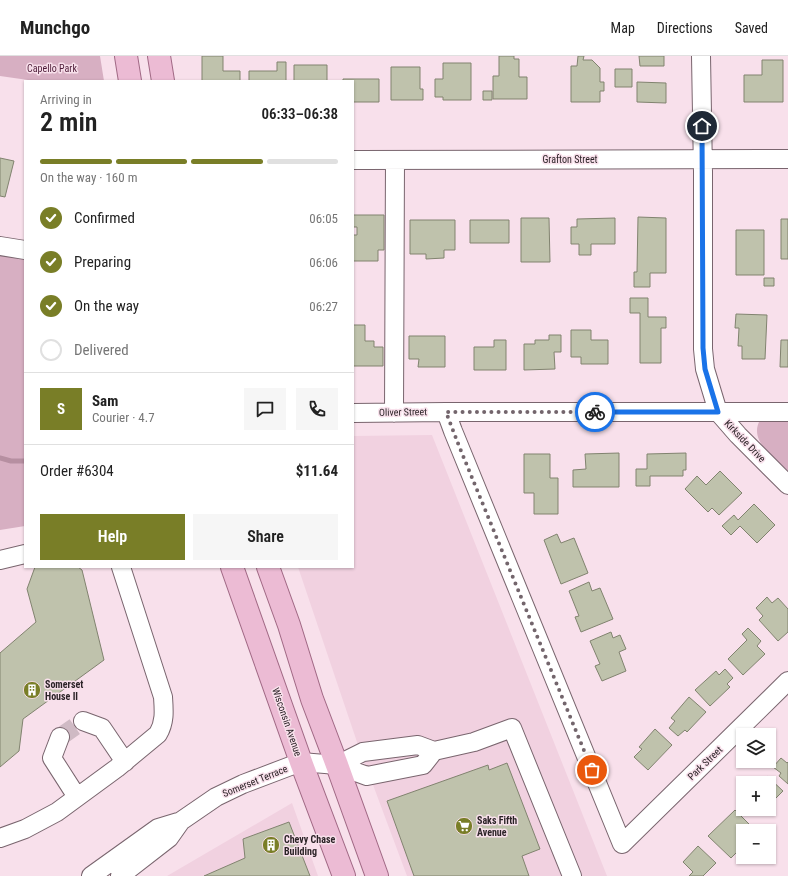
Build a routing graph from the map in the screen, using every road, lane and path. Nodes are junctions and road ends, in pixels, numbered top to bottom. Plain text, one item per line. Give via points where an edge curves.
1 (126, 56) edge
2 (159, 56) edge
3 (701, 56) edge
4 (130, 80) edge
5 (163, 80) edge
6 (703, 159) junction
7 (788, 159) edge
8 (354, 160) edge
9 (395, 160) junction
10 (0, 246) edge
11 (24, 250) edge
12 (446, 412) junction
13 (718, 412) junction
14 (788, 412) edge
15 (354, 413) edge
16 (394, 413) junction
17 (788, 485) edge
18 (24, 554) edge
19 (0, 560) edge
20 (121, 568) edge
21 (232, 568) edge
22 (268, 568) edge
23 (788, 682) edge
24 (83, 721) dead end
25 (60, 737) tunnel mouth
26 (434, 751) junction
27 (124, 762) junction
28 (301, 762) junction
29 (337, 765) junction
30 (77, 797) junction
31 (181, 821) junction
32 (0, 838) edge
33 (97, 874) edge
34 (120, 876) edge
35 (344, 876) edge
36 (378, 876) edge
37 (572, 876) edge

1 - 4 main road
2 - 5 main road
3 - 6 street, Kirkside Drive
6 - 7 street, Grafton Street
6 - 9 street, Grafton Street
6 - 13 street, Kirkside Drive via 703,348 705,369
8 - 9 street, Grafton Street
9 - 16 street
10 - 11 street
12 - 13 street, Oliver Street
12 - 16 street, Oliver Street
12 - 23 street, Park Street via 622,844
13 - 14 street, Oliver Street
13 - 17 street, Kirkside Drive
15 - 16 street, Oliver Street
18 - 19 street
20 - 27 street via 163,697 164,710 164,720 158,734
21 - 28 main road, Wisconsin Avenue
22 - 29 main road
24 - 27 street via 102,728
25 - 30 street via 52,758
26 - 29 street via 418,745 363,752
26 - 29 street, Somerset Terrace via 423,765 367,776
26 - 37 street via 474,742 512,728
27 - 30 street
28 - 29 street, Somerset Terrace
28 - 31 street, Somerset Terrace via 216,797
28 - 35 main road, Wisconsin Avenue
29 - 36 main road
30 - 32 street via 57,812 25,829
31 - 33 street, Somerset Terrace via 158,828
31 - 34 street, Somerset Terrace via 169,838

